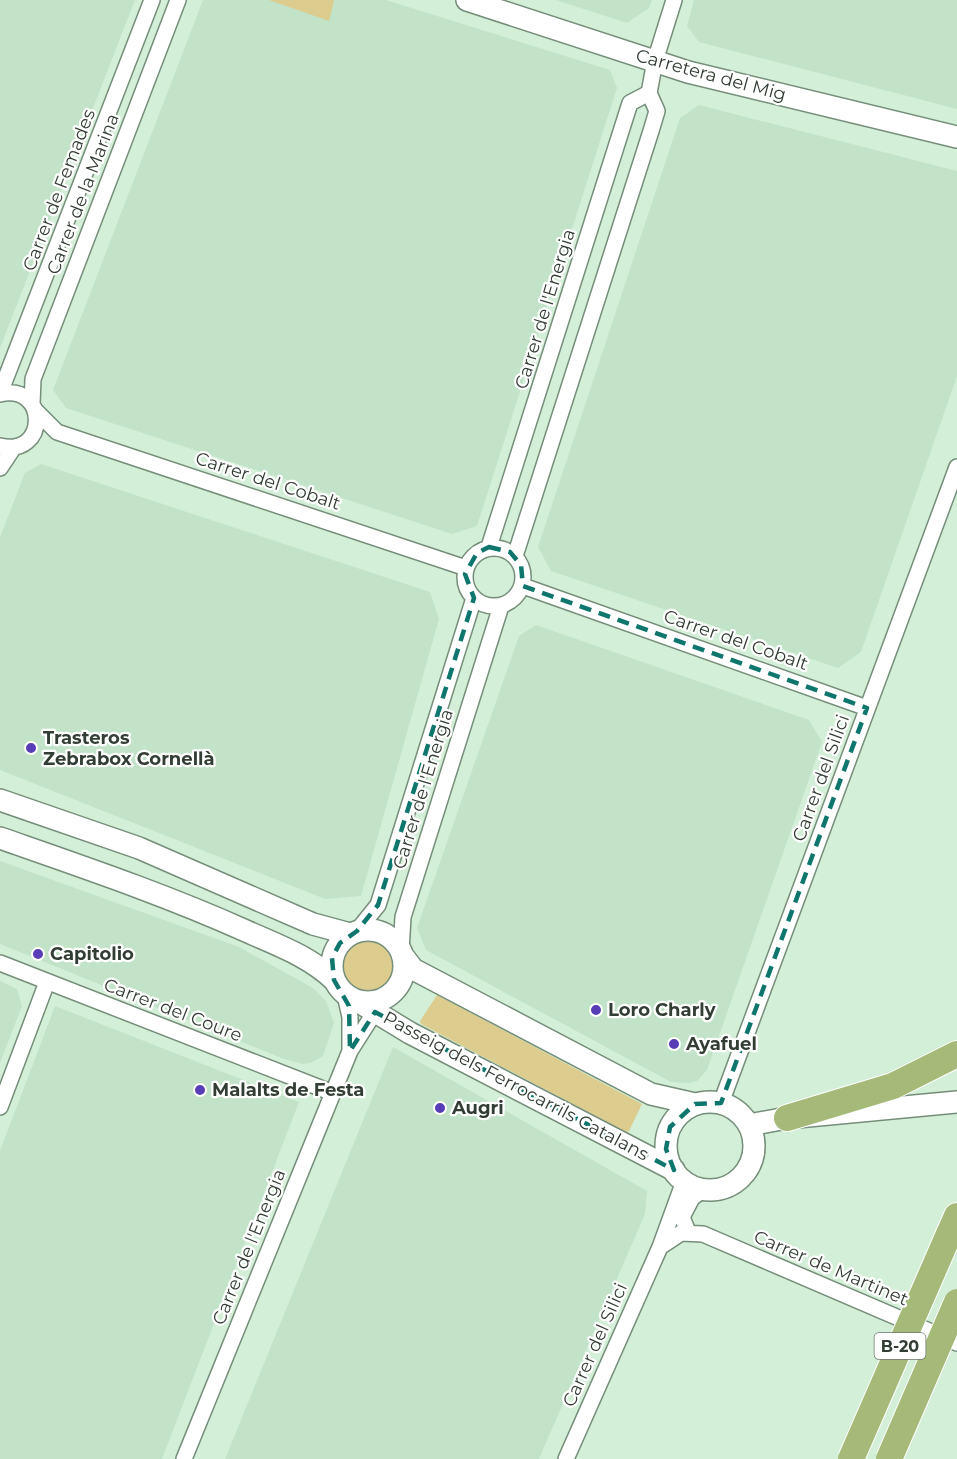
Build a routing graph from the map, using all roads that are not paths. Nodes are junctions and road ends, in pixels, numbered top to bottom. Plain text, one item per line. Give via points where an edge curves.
1 (152, 0) edge
2 (178, 0) edge
3 (467, 0) edge
4 (674, 0) edge
5 (655, 61) junction
6 (649, 93) junction
7 (957, 137) edge
8 (0, 394) edge
9 (34, 407) junction
10 (57, 432) junction
11 (32, 437) junction
12 (7, 447) edge
13 (957, 467) edge
14 (0, 468) edge
15 (489, 547) junction
16 (515, 556) junction
17 (466, 568) junction
18 (523, 586) junction
19 (474, 598) junction
20 (501, 606) junction
21 (867, 708) junction
22 (0, 800) edge
23 (0, 838) edge
24 (353, 933) junction
25 (402, 953) junction
26 (0, 963) edge
27 (47, 982) junction
28 (359, 998) junction
29 (395, 1024) junction
30 (351, 1051) junction
31 (957, 1054) edge
32 (333, 1093) junction
33 (957, 1102) edge
34 (721, 1103) junction
35 (695, 1104) junction
36 (0, 1107) edge
37 (787, 1118) junction
38 (749, 1125) junction
39 (679, 1175) junction
40 (704, 1190) junction
41 (953, 1225) edge
42 (688, 1232) junction
43 (660, 1246) junction
44 (957, 1302) edge
45 (957, 1343) edge
46 (184, 1459) edge
47 (566, 1459) edge
48 (851, 1459) edge
49 (889, 1459) edge

1 - 8 street, Carrer de Femades
2 - 9 street, Carrer de la Marina via 33,379
3 - 5 main road, Carretera del Mig
4 - 5 street
5 - 6 street
5 - 7 main road, Carretera del Mig
6 - 15 street, Carrer de l'Energia via 630,103
6 - 16 street via 657,111
8 - 9 street via 21,395
9 - 10 street, Carrer del Cobalt
9 - 11 street, Carrer de la Marina via 37,424
10 - 11 street, Carrer del Cobalt
10 - 17 street, Carrer del Cobalt
11 - 12 street, Carrer del Cobalt
12 - 14 street
13 - 21 street, Carrer del Silici
15 - 16 street via 504,549
15 - 17 street via 477,553
16 - 18 street via 524,574
17 - 19 street via 466,584
18 - 20 street via 517,596
18 - 21 street, Carrer del Cobalt
19 - 20 street via 486,605
19 - 24 street, Carrer de l'Energia via 378,905
20 - 25 street, Carrer de l'Energia via 402,922
21 - 34 street, Carrer del Silici
22 - 24 main road via 139,848 313,924
23 - 28 main road, Passeig dels Ferrocarrils Catalans via 128,882 300,955
24 - 25 main road via 383,933
24 - 28 main road via 339,943 331,967
25 - 28 main road via 401,981 392,994
25 - 35 main road via 413,969 651,1094
26 - 27 street, Carrer del Coure
27 - 32 street, Carrer del Coure
27 - 36 street
28 - 29 main road, Passeig dels Ferrocarrils Catalans
28 - 30 street, Carrer de l'Energia
28 - 30 street, Carrer de l'Energia via 350,1017
29 - 30 street, Carrer de l'Energia via 375,1031
29 - 39 main road, Passeig dels Ferrocarrils Catalans
30 - 32 street, Carrer de l'Energia
31 - 37 highway via 893,1086
32 - 46 street, Carrer de l'Energia
33 - 37 main road
34 - 35 main road
34 - 38 main road via 741,1113
35 - 39 main road via 680,1113 668,1132 667,1155
37 - 38 main road
38 - 40 main road via 755,1145 747,1171 725,1188
39 - 40 main road
39 - 43 street, Carrer del Silici
40 - 42 street via 692,1198 682,1217
41 - 48 highway, B-20, bridge
42 - 43 street via 677,1234
42 - 45 street, Carrer de Martinet via 703,1234
43 - 47 street, Carrer del Silici
44 - 49 highway, B-20, bridge

